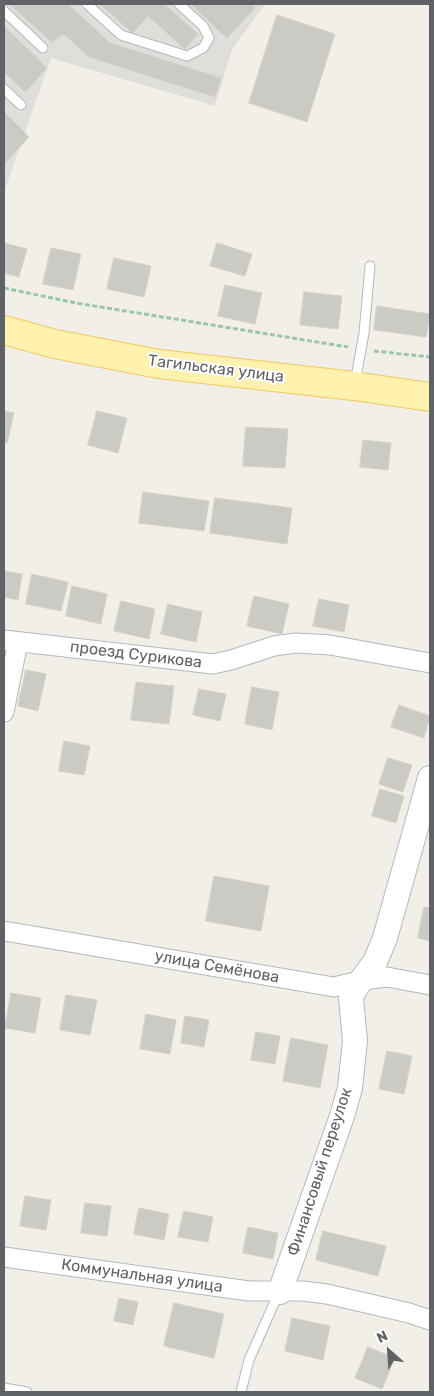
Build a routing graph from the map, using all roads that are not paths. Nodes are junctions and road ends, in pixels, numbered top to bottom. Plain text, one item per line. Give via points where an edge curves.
1 (86, 4) edge
2 (179, 4) edge
3 (4, 11) edge
4 (43, 48) dead end
5 (4, 89) edge
6 (21, 105) dead end
7 (370, 266) dead end
8 (4, 330) edge
9 (354, 386) junction
10 (430, 397) edge
11 (11, 641) edge
12 (430, 663) edge
13 (4, 712) edge
14 (430, 778) edge
15 (4, 931) edge
16 (363, 980) junction
17 (430, 985) edge
18 (4, 1257) edge
19 (280, 1292) junction
20 (430, 1320) edge
21 (4, 1388) edge
22 (26, 1392) edge
23 (241, 1392) edge

1 - 2 lane via 121,35 187,56 203,48 209,38 203,26
3 - 4 lane
5 - 6 lane
7 - 9 lane
8 - 9 main road, Тагильская улица via 55,344 158,364
9 - 10 main road, Тагильская улица
11 - 12 street, проезд Сурикова via 213,664 296,643 330,645
11 - 13 street, проезд Сурикова
14 - 16 street, Финансовый переулок via 385,938
15 - 16 street, улица Семёнова via 334,987
16 - 17 street, улица Семёнова via 387,977
16 - 19 street, Финансовый переулок via 351,998 355,1041 350,1088
18 - 19 street, Коммунальная улица via 248,1291
19 - 20 street, Коммунальная улица via 327,1294 410,1312
19 - 23 lane, Финансовый переулок via 249,1360
21 - 22 lane

